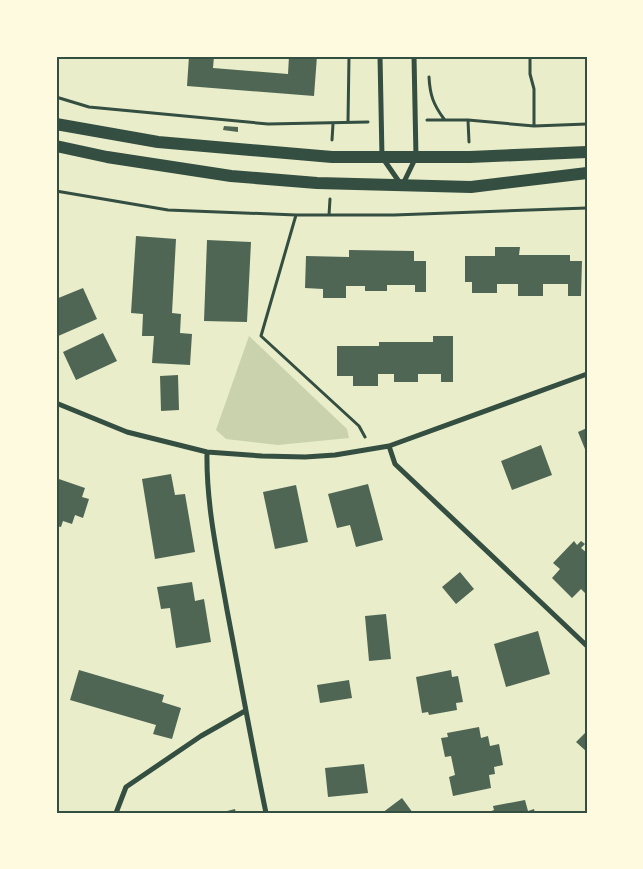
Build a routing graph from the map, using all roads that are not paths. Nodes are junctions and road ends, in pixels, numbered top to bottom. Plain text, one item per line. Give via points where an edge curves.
1 (380, 56) edge
2 (414, 56) edge
3 (56, 124) edge
4 (56, 146) edge
5 (587, 152) edge
6 (382, 157) junction
7 (416, 157) junction
8 (587, 174) edge
9 (402, 186) junction
10 (587, 374) edge
11 (56, 403) edge
12 (389, 446) junction
13 (207, 452) junction
14 (587, 646) edge
15 (245, 711) junction
16 (116, 813) edge
17 (266, 813) edge

1 - 6 street
2 - 7 street
3 - 6 main road via 158,142 332,157
4 - 9 main road via 231,176
5 - 7 main road
6 - 7 main road
6 - 9 street
7 - 9 street
8 - 9 main road via 471,187
10 - 12 street
11 - 13 street via 127,432
12 - 13 street via 305,457
12 - 14 street via 395,464
13 - 15 street via 206,481 212,526
15 - 16 street via 201,736 126,788
15 - 17 street

